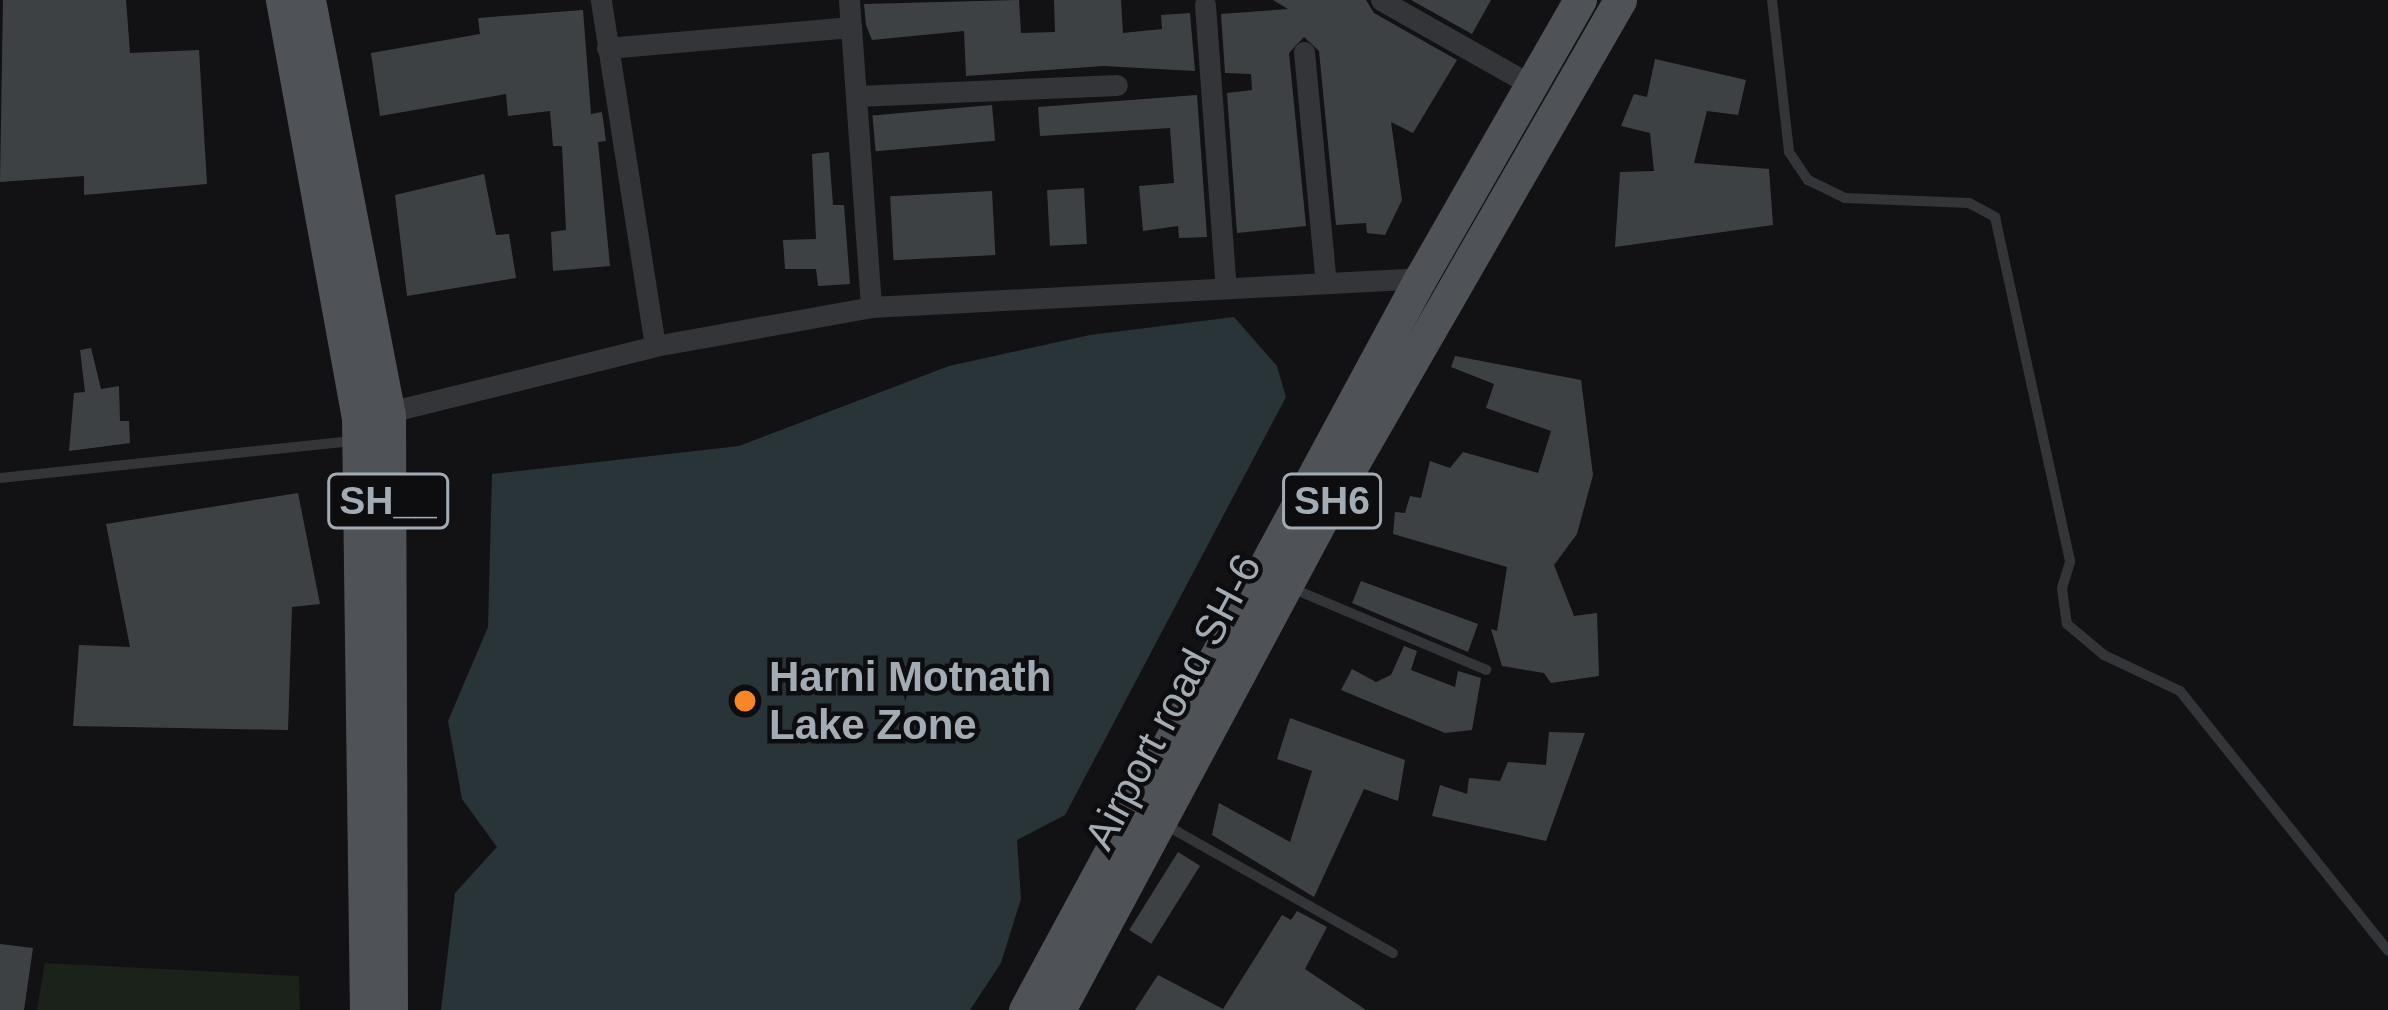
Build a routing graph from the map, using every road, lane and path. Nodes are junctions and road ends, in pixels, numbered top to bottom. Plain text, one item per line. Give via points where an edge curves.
1 (282, 0) edge
2 (309, 0) edge
3 (601, 0) edge
4 (849, 0) edge
5 (1381, 0) edge
6 (1580, 0) edge
7 (1620, 0) edge
8 (1772, 0) edge
9 (1205, 5) dead end
10 (850, 27) junction
11 (608, 48) junction
12 (1304, 52) dead end
13 (1531, 85) junction
14 (1118, 86) dead end
15 (856, 96) junction
16 (1460, 277) junction
17 (1420, 279) junction
18 (1326, 283) junction
19 (1226, 288) junction
20 (871, 307) junction
21 (655, 346) junction
22 (373, 428) junction
23 (0, 478) edge
24 (1286, 586) junction
25 (1486, 670) dead end
26 (1142, 832) junction
27 (2388, 951) edge
28 (1393, 953) dead end
29 (366, 1010) edge
30 (391, 1010) edge
31 (1025, 1010) edge
32 (1059, 1010) edge

1 - 22 main road
2 - 22 main road, SH__
3 - 11 street
4 - 10 street
5 - 13 street
6 - 13 main road, SH6
7 - 16 main road, Airport road SH-6 / SH6
8 - 27 lane via 1789,152 1808,179 1846,197 1969,202 1995,217 2071,562 2062,589 2067,624 2104,655 2180,691
9 - 19 street
10 - 11 street
10 - 15 street
11 - 21 street
12 - 18 street
13 - 17 main road, SH6
14 - 15 street
15 - 20 street
16 - 17 street
16 - 24 main road, Airport road SH-6 / SH6
17 - 18 street
17 - 26 main road, SH6
18 - 19 street
19 - 20 street
20 - 21 street
21 - 22 street
22 - 23 lane
22 - 29 main road
22 - 30 main road, SH__
24 - 25 lane
24 - 26 main road, Airport road SH-6 / SH6
26 - 28 lane
26 - 31 main road, SH6
26 - 32 main road, Airport road SH-6 / SH6

